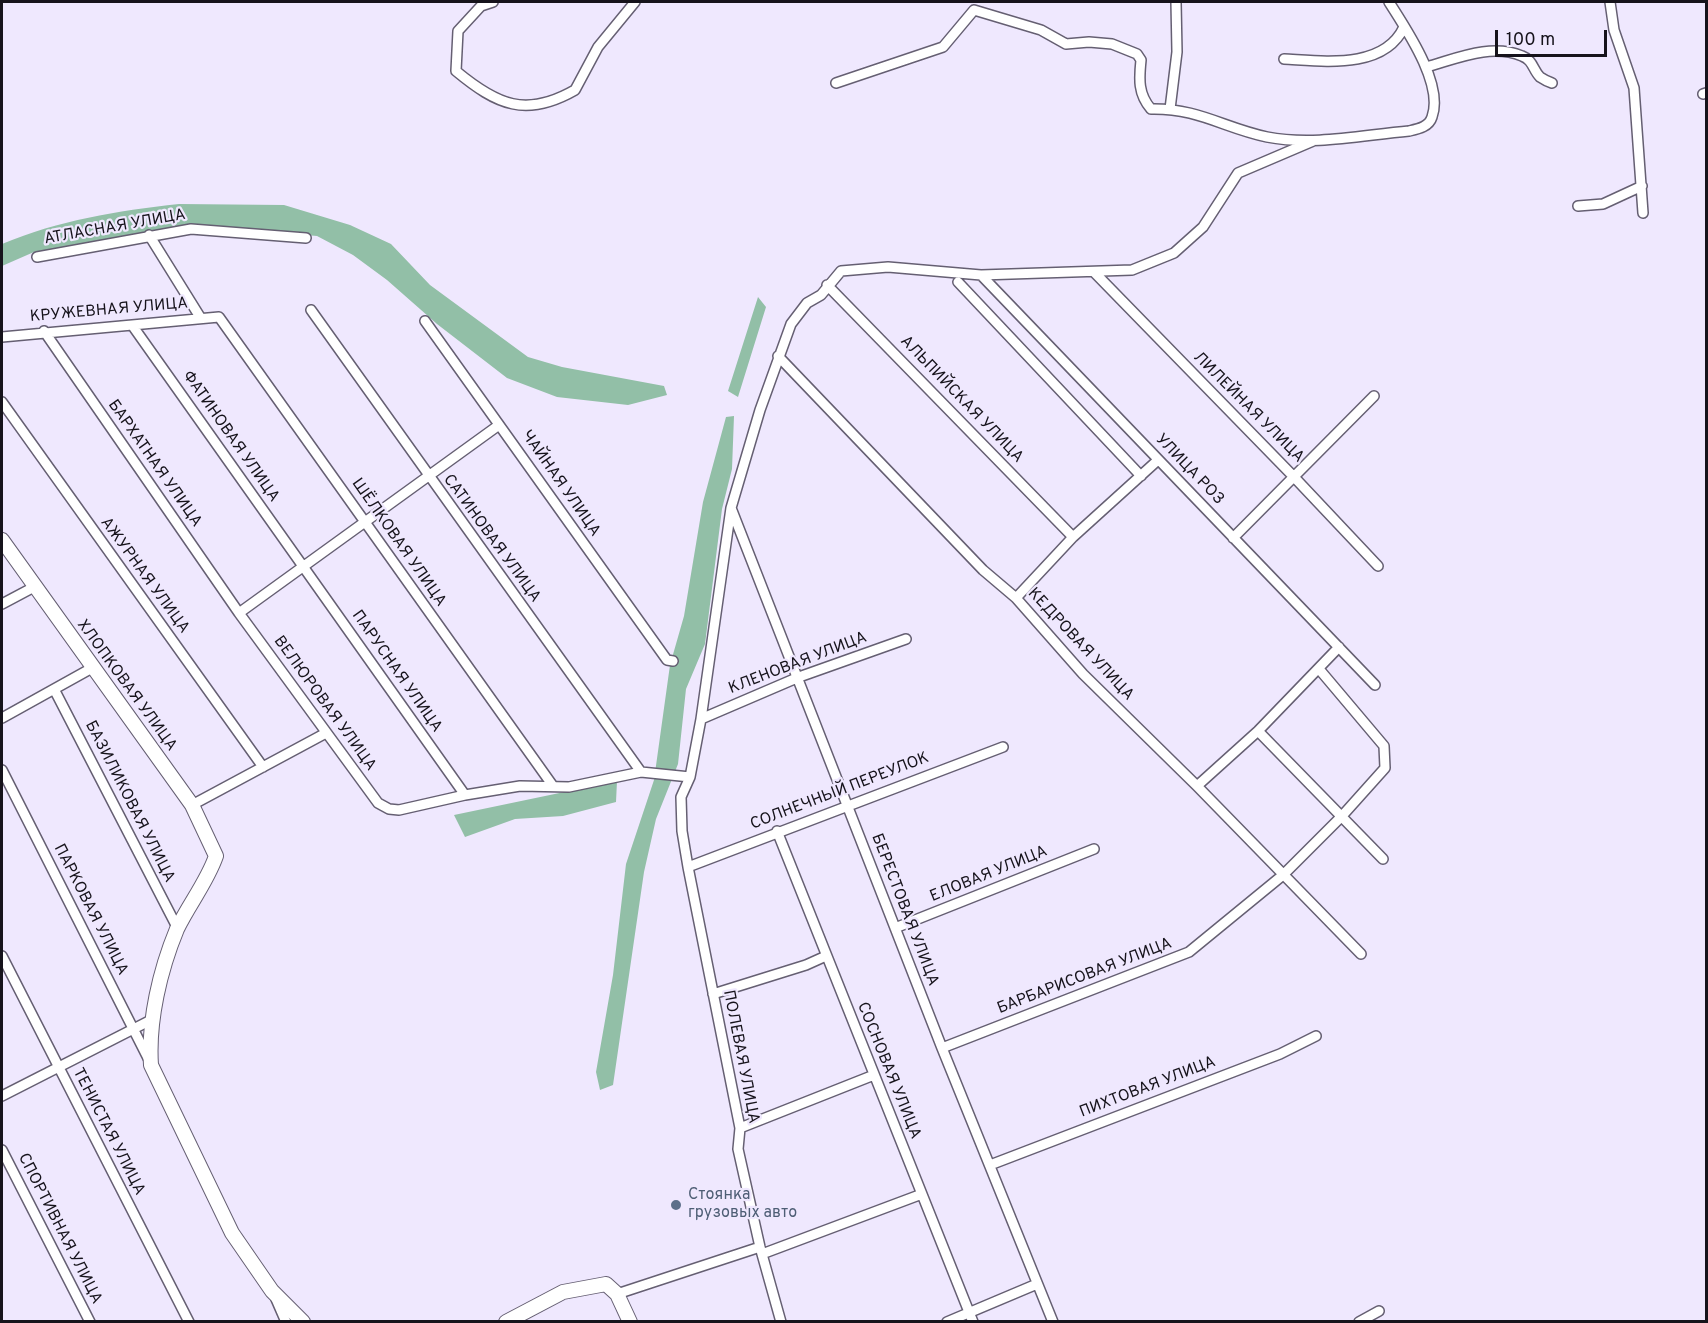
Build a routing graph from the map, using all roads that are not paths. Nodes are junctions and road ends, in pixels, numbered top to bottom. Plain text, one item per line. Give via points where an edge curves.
1 (493, 2) edge
2 (635, 2) edge
3 (1176, 2) edge
4 (1389, 2) edge
5 (1610, 2) edge
6 (974, 6) edge
7 (1404, 27) junction
8 (1284, 59) dead end
9 (1426, 67) junction
10 (836, 83) dead end
11 (1552, 83) dead end
12 (1170, 109) junction
13 (1313, 141) junction
14 (1642, 186) junction
15 (1578, 206) dead end
16 (1643, 213) dead end
17 (149, 235) junction
18 (306, 238) dead end
19 (37, 257) dead end
20 (1094, 272) junction
21 (981, 274) junction
22 (958, 282) dead end
23 (827, 285) junction
24 (311, 310) dead end
25 (200, 317) junction
26 (219, 317) joint
27 (425, 321) dead end
28 (132, 325) junction
29 (44, 332) junction
30 (2, 337) edge
31 (778, 356) junction
32 (1374, 396) dead end
33 (2, 402) edge
34 (499, 425) junction
35 (1158, 460) junction
36 (427, 476) junction
37 (1141, 476) junction
38 (1294, 477) junction
39 (731, 508) junction
40 (364, 522) junction
41 (1073, 537) junction
42 (1233, 538) junction
43 (2, 540) edge
44 (303, 566) junction
45 (1378, 566) dead end
46 (34, 587) junction
47 (1017, 598) junction
48 (2, 604) edge
49 (239, 613) junction
50 (906, 639) dead end
51 (1339, 648) junction
52 (673, 661) dead end
53 (92, 668) junction
54 (1319, 669) junction
55 (799, 677) junction
56 (1375, 685) dead end
57 (54, 689) junction
58 (2, 718) edge
59 (701, 719) junction
60 (1258, 731) junction
61 (326, 733) junction
62 (1003, 747) dead end
63 (263, 767) junction
64 (2, 770) edge
65 (640, 772) junction
66 (690, 777) junction
67 (553, 786) junction
68 (1197, 786) junction
69 (465, 795) junction
70 (847, 805) junction
71 (192, 806) junction
72 (1342, 816) junction
73 (777, 831) junction
74 (1094, 849) dead end
75 (1383, 859) dead end
76 (688, 867) junction
77 (1283, 874) junction
78 (895, 928) junction
79 (178, 929) junction
80 (1361, 954) dead end
81 (2, 956) edge
82 (826, 956) junction
83 (713, 994) junction
84 (153, 1019) junction
85 (132, 1028) junction
86 (1316, 1036) dead end
87 (942, 1048) junction
88 (151, 1065) junction
89 (58, 1066) junction
90 (874, 1075) junction
91 (2, 1096) edge
92 (740, 1128) junction
93 (2, 1150) edge
94 (990, 1165) junction
95 (922, 1194) junction
96 (761, 1251) junction
97 (1037, 1284) junction
98 (272, 1291) junction
99 (617, 1294) junction
100 (1379, 1311) dead end
101 (971, 1317) edge
102 (90, 1322) edge
103 (189, 1322) edge
104 (286, 1322) edge
105 (303, 1322) edge
106 (506, 1322) edge
107 (630, 1322) edge
108 (781, 1322) edge
109 (947, 1322) edge
110 (1053, 1322) edge
111 (1359, 1322) edge

1 - 2 street via 481,6 458,31 456,71 483,93 505,103 535,106 575,90 598,47
3 - 12 street via 1177,52
4 - 7 street
5 - 14 street via 1614,30 1634,88
6 - 10 street via 943,47
6 - 12 street via 1041,30 1066,44 1112,44 1137,54 1142,60 1138,80 1143,100 1151,109
7 - 8 street via 1399,39 1390,45 1346,62
7 - 9 street
9 - 11 street via 1461,55 1512,54 1523,56 1540,77
9 - 13 street via 1434,93 1432,118 1424,127
12 - 13 street via 1211,117 1268,137
13 - 20 street, ПОЛЕВАЯ УЛИЦА via 1238,173 1203,227 1174,253 1132,270
14 - 15 street via 1603,204
14 - 16 street
17 - 18 street, АТЛАСНАЯ УЛИЦА via 191,229
17 - 19 street, АТЛАСНАЯ УЛИЦА
17 - 25 street
20 - 21 street, ПОЛЕВАЯ УЛИЦА
20 - 38 street, ЛИЛЕЙНАЯ УЛИЦА
21 - 23 street, ПОЛЕВАЯ УЛИЦА via 888,267 841,271
21 - 35 street, УЛИЦА РОЗ
22 - 37 street
23 - 31 street, ПОЛЕВАЯ УЛИЦА via 791,324
23 - 41 street, АЛЬПИЙСКАЯ УЛИЦА
24 - 36 street, САТИНОВАЯ УЛИЦА
25 - 26 street, КРУЖЕВНАЯ УЛИЦА
25 - 28 street, КРУЖЕВНАЯ УЛИЦА
26 - 40 street, ШЁЛКОВАЯ УЛИЦА
27 - 34 street, ЧАЙНАЯ УЛИЦА
28 - 29 street, КРУЖЕВНАЯ УЛИЦА
28 - 44 street, ФАТИНОВАЯ УЛИЦА
29 - 30 street, КРУЖЕВНАЯ УЛИЦА
29 - 49 street, БАРХАТНАЯ УЛИЦА
31 - 39 street, ПОЛЕВАЯ УЛИЦА
31 - 47 street, КЕДРОВАЯ УЛИЦА via 983,570
32 - 38 street
33 - 63 street, АЖУРНАЯ УЛИЦА
34 - 36 street
34 - 52 street, ЧАЙНАЯ УЛИЦА via 667,660
35 - 37 street
35 - 42 street, УЛИЦА РОЗ
36 - 40 street
36 - 65 street, САТИНОВАЯ УЛИЦА
37 - 41 street
38 - 42 street
38 - 45 street, ЛИЛЕЙНАЯ УЛИЦА
39 - 55 street, БЕРЕСТОВАЯ УЛИЦА
39 - 59 street, ПОЛЕВАЯ УЛИЦА
40 - 44 street
40 - 67 street, ШЁЛКОВАЯ УЛИЦА
41 - 47 street
42 - 51 street, УЛИЦА РОЗ
43 - 46 street, ХЛОПКОВАЯ УЛИЦА
44 - 49 street
44 - 69 street, ПАРУСНАЯ УЛИЦА
46 - 48 street
46 - 53 street, ХЛОПКОВАЯ УЛИЦА
47 - 68 street, КЕДРОВАЯ УЛИЦА via 1083,674
49 - 61 street, ВЕЛЮРОВАЯ УЛИЦА
50 - 55 street, КЛЕНОВАЯ УЛИЦА
51 - 54 street
51 - 56 street, УЛИЦА РОЗ
53 - 57 street
53 - 71 street, ХЛОПКОВАЯ УЛИЦА
54 - 60 street
54 - 72 street, БАРБАРИСОВАЯ УЛИЦА via 1384,746 1385,768
55 - 59 street, КЛЕНОВАЯ УЛИЦА
55 - 70 street, БЕРЕСТОВАЯ УЛИЦА
57 - 58 street
57 - 79 street, БАЗИЛИКОВАЯ УЛИЦА
59 - 66 street, ПОЛЕВАЯ УЛИЦА
60 - 68 street
60 - 72 street
61 - 63 street
61 - 69 street, ВЕЛЮРОВАЯ УЛИЦА via 378,803 389,809
62 - 70 street, СОЛНЕЧНЫЙ ПЕРЕУЛОК
63 - 71 street
64 - 85 street, ПАРКОВАЯ УЛИЦА
65 - 66 street
65 - 67 street via 569,787
66 - 76 street, ПОЛЕВАЯ УЛИЦА via 681,797
67 - 69 street via 520,786
68 - 77 street, КЕДРОВАЯ УЛИЦА
70 - 73 street, СОЛНЕЧНЫЙ ПЕРЕУЛОК
70 - 78 street, БЕРЕСТОВАЯ УЛИЦА
71 - 79 street, ХЛОПКОВАЯ УЛИЦА via 216,856
72 - 75 street
72 - 77 street, БАРБАРИСОВАЯ УЛИЦА
73 - 76 street, СОЛНЕЧНЫЙ ПЕРЕУЛОК
73 - 82 street, СОСНОВАЯ УЛИЦА
74 - 78 street, ЕЛОВАЯ УЛИЦА
76 - 83 street, ПОЛЕВАЯ УЛИЦА
77 - 80 street, КЕДРОВАЯ УЛИЦА
77 - 87 street, БАРБАРИСОВАЯ УЛИЦА via 1189,952
78 - 87 street, БЕРЕСТОВАЯ УЛИЦА
79 - 84 street
81 - 89 street, ТЕНИСТАЯ УЛИЦА
82 - 83 street via 806,966
82 - 90 street, СОСНОВАЯ УЛИЦА
83 - 92 street, ПОЛЕВАЯ УЛИЦА
84 - 85 street
84 - 88 street
85 - 88 street, ПАРКОВАЯ УЛИЦА
85 - 89 street
86 - 94 street, ПИХТОВАЯ УЛИЦА via 1280,1054
87 - 94 street, БЕРЕСТОВАЯ УЛИЦА
88 - 98 street via 226,1222
89 - 91 street
89 - 103 street, ТЕНИСТАЯ УЛИЦА
90 - 92 street
90 - 95 street, СОСНОВАЯ УЛИЦА
92 - 96 street, ПОЛЕВАЯ УЛИЦА via 738,1149
93 - 102 street, СПОРТИВНАЯ УЛИЦА
94 - 97 street, БЕРЕСТОВАЯ УЛИЦА
95 - 96 street
95 - 101 street, СОСНОВАЯ УЛИЦА
96 - 99 street
96 - 108 street, ПОЛЕВАЯ УЛИЦА
97 - 101 street
97 - 110 street, БЕРЕСТОВАЯ УЛИЦА
98 - 104 street
98 - 105 street
99 - 106 street via 606,1284 563,1292
99 - 107 street
100 - 111 street
101 - 109 street

